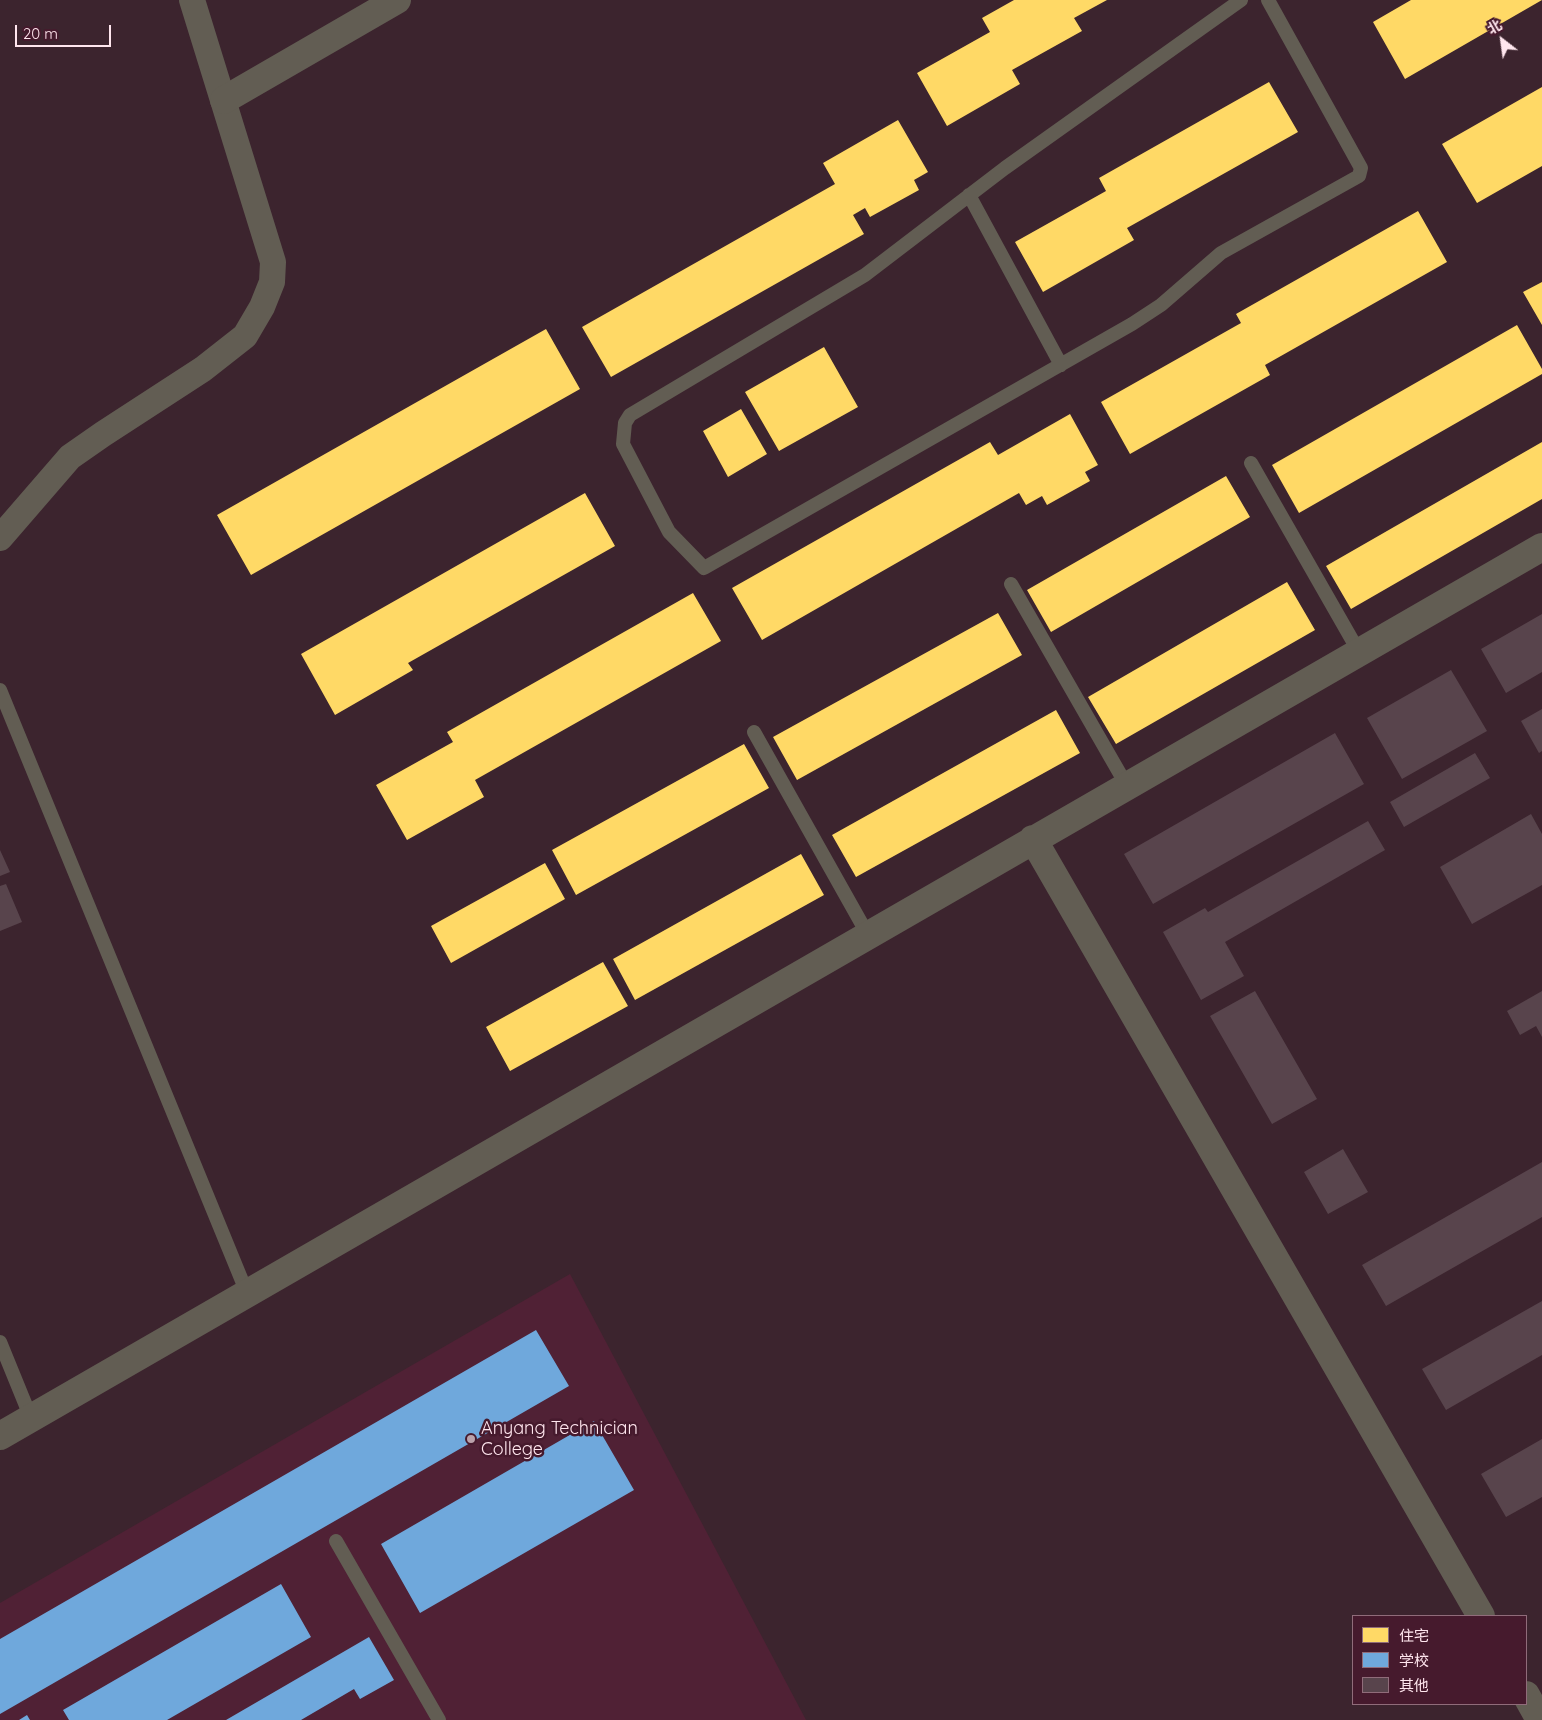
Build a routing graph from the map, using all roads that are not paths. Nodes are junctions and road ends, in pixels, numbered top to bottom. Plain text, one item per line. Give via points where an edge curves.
1 (192, 0) edge
2 (397, 0) edge
3 (1241, 0) edge
4 (1268, 0) edge
5 (224, 100) junction
6 (969, 196) junction
7 (1061, 365) junction
8 (1251, 463) dead end
9 (0, 538) edge
10 (1542, 547) edge
11 (1011, 584) dead end
12 (1360, 652) junction
13 (0, 690) edge
14 (754, 732) dead end
15 (1127, 786) junction
16 (1033, 840) junction
17 (868, 935) junction
18 (247, 1293) junction
19 (0, 1342) edge
20 (31, 1418) junction
21 (0, 1436) edge
22 (336, 1541) dead end
23 (1479, 1615) edge
24 (1527, 1697) edge
25 (439, 1720) edge
26 (1540, 1720) edge

1 - 5 street
2 - 5 street
3 - 6 lane
4 - 7 lane via 1361,168 1359,176 1221,253 1161,305
5 - 9 street via 273,262 272,282 262,308 245,336 203,369 70,457
6 - 7 lane
6 - 7 lane via 865,274 630,415 625,423 623,444 669,532 704,568
8 - 12 lane
10 - 12 street
11 - 15 lane
12 - 15 street
13 - 18 lane
14 - 17 lane
15 - 16 street
16 - 17 street
16 - 23 street
17 - 18 street
18 - 20 street
19 - 20 lane
20 - 21 street
22 - 25 lane
24 - 26 street

